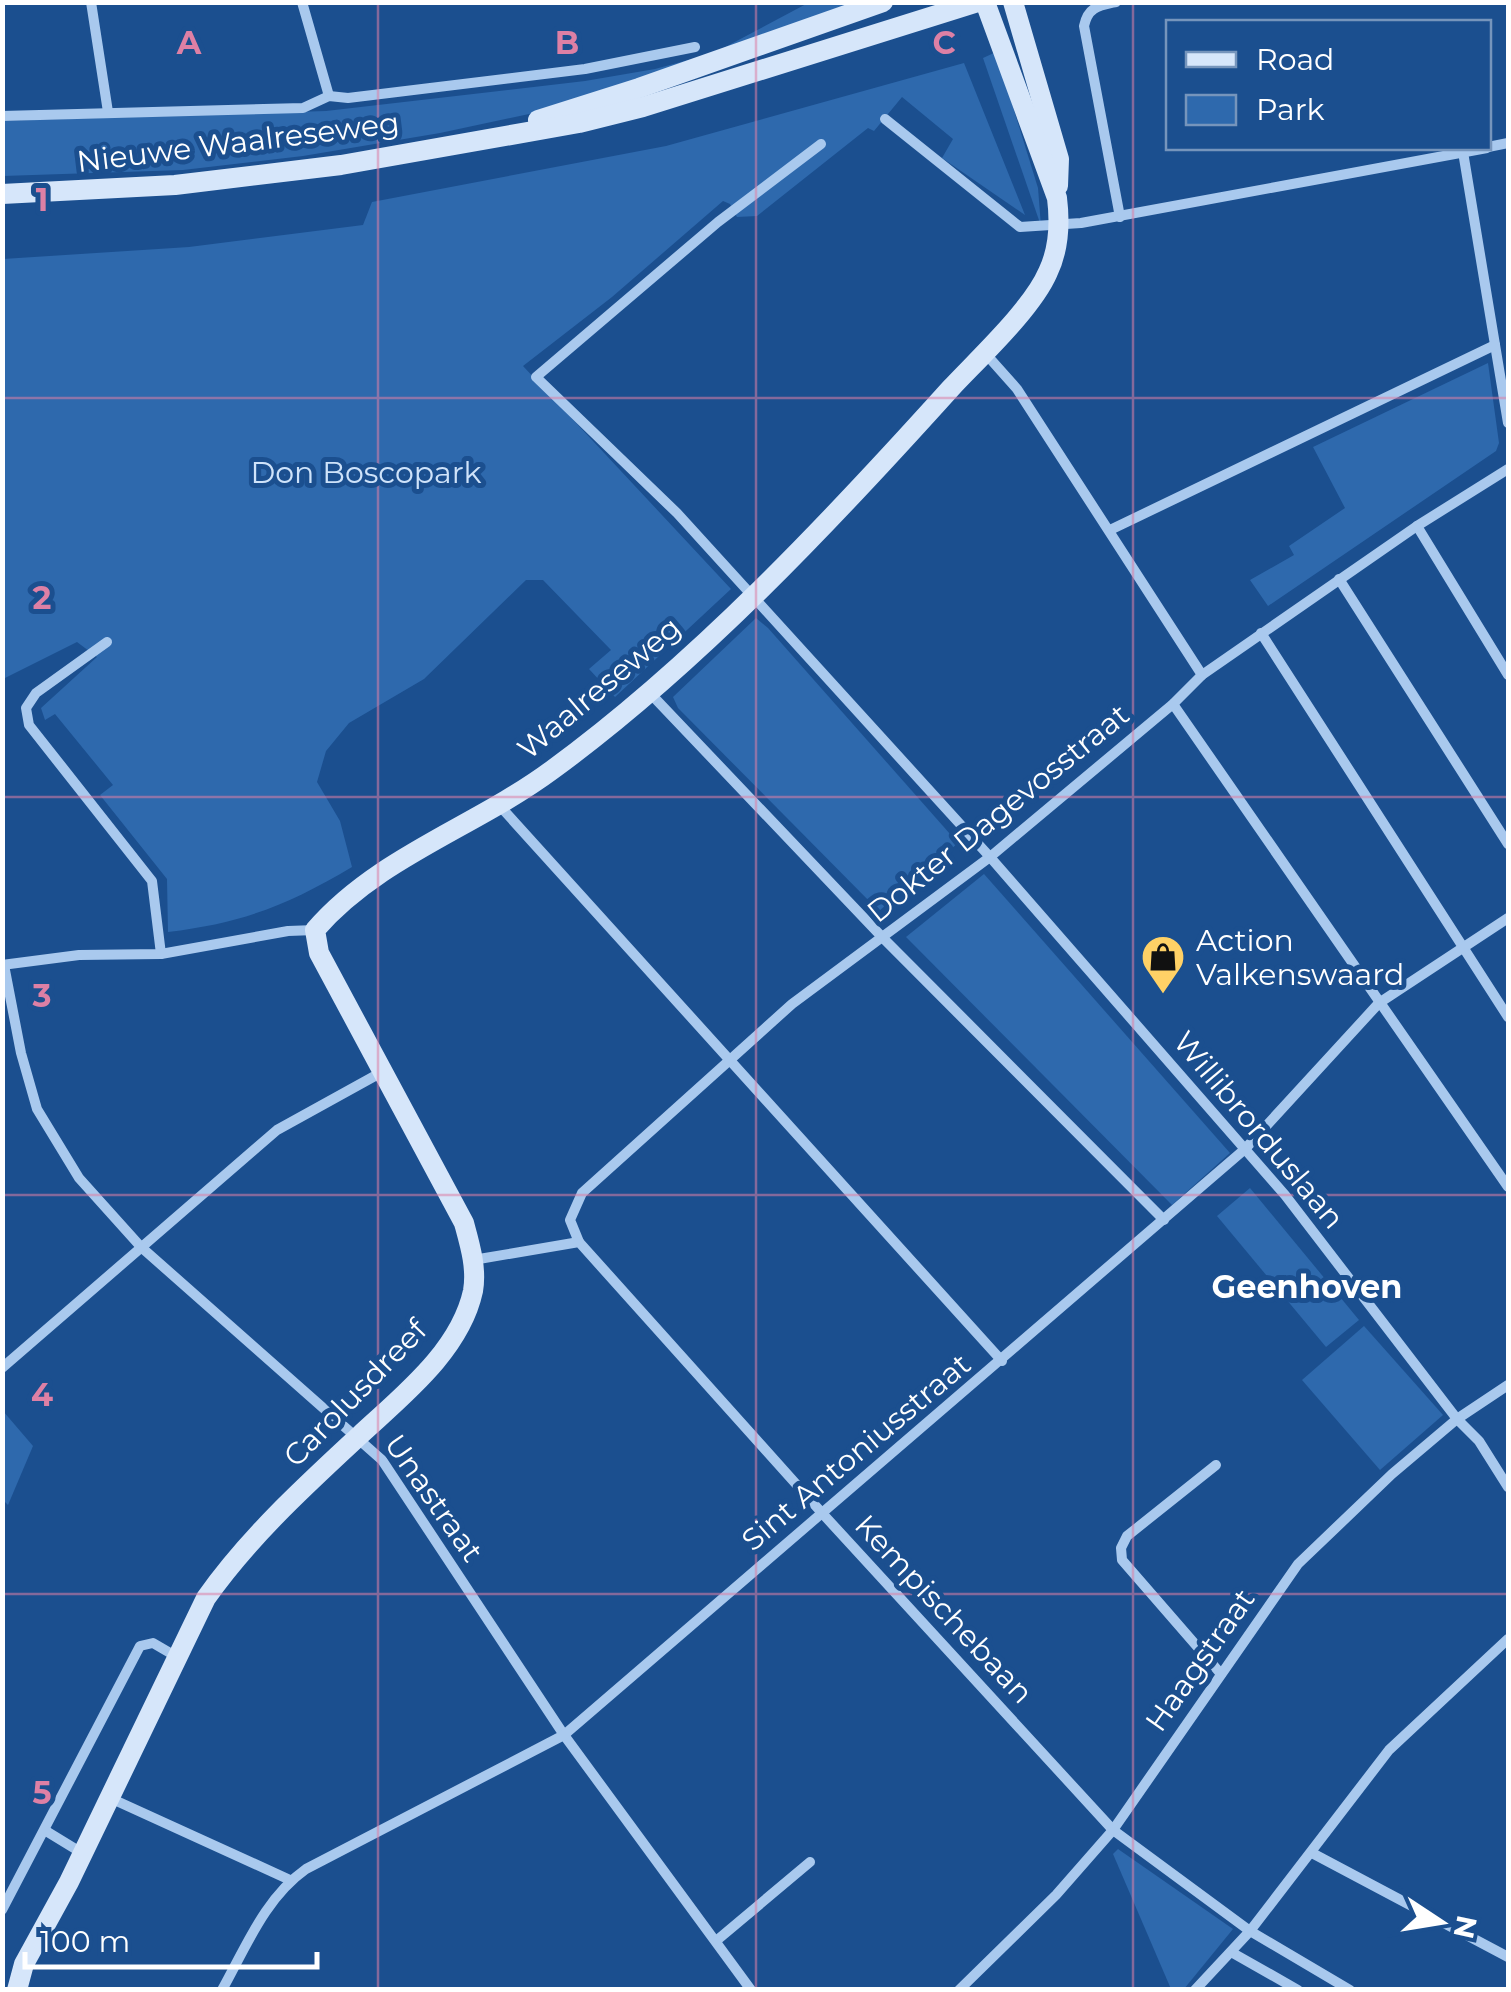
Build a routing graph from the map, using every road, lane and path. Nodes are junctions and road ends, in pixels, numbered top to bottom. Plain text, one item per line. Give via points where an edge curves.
1 (91, 2) edge
2 (302, 2) edge
3 (883, 2) edge
4 (978, 2) edge
5 (985, 2) edge
6 (1014, 2) edge
7 (1116, 2) edge
8 (696, 47) dead end
9 (329, 96) junction
10 (108, 112) junction
11 (2, 116) edge
12 (884, 119) dead end
13 (479, 140) junction
14 (820, 144) dead end
15 (1473, 150) edge
16 (1463, 152) junction
17 (2, 194) edge
18 (1057, 198) junction
19 (1120, 216) junction
20 (1060, 224) junction
21 (1495, 345) junction
22 (984, 352) junction
23 (1508, 423) edge
24 (1508, 469) edge
25 (1417, 526) junction
26 (1110, 530) junction
27 (1339, 578) junction
28 (752, 596) junction
29 (1261, 633) junction
30 (107, 642) dead end
31 (1202, 674) junction
32 (1508, 675) edge
33 (648, 691) junction
34 (1172, 704) junction
35 (499, 805) junction
36 (1508, 844) edge
37 (990, 857) junction
38 (1508, 918) edge
39 (315, 930) junction
40 (883, 938) junction
41 (1464, 947) junction
42 (161, 954) junction
43 (3, 965) edge
44 (1379, 1003) junction
45 (1508, 1017) edge
46 (730, 1062) junction
47 (382, 1072) junction
48 (1245, 1150) junction
49 (1508, 1188) edge
50 (1164, 1220) junction
51 (578, 1242) junction
52 (140, 1247) junction
53 (474, 1260) junction
54 (1002, 1361) junction
55 (2, 1368) edge
56 (1508, 1385) edge
57 (1457, 1419) junction
58 (359, 1436) junction
59 (1216, 1465) dead end
60 (1508, 1488) edge
61 (822, 1514) junction
62 (1508, 1639) edge
63 (177, 1657) junction
64 (1220, 1674) junction
65 (564, 1735) junction
66 (110, 1797) junction
67 (1113, 1830) junction
68 (46, 1831) junction
69 (1312, 1852) junction
70 (82, 1853) junction
71 (810, 1862) dead end
72 (290, 1880) junction
73 (2, 1910) edge
74 (1250, 1931) junction
75 (716, 1941) junction
76 (1230, 1952) junction
77 (1508, 1957) edge
78 (24, 1964) junction
79 (2, 1987) edge
80 (17, 1990) edge
81 (222, 1990) edge
82 (752, 1990) edge
83 (960, 1990) edge
84 (1195, 1990) edge
85 (1298, 1990) edge
86 (1350, 1990) edge

1 - 10 street
2 - 9 street
3 - 13 street, Nieuwe Waalreseweg
4 - 13 street, Nieuwe Waalreseweg via 643,107
5 - 18 street, Waalreseweg
6 - 18 street, Waalreseweg via 1059,158
7 - 19 street via 1095,6 1084,26
8 - 9 street via 585,69
9 - 10 street via 304,108
10 - 11 street
12 - 20 street via 1020,227
13 - 17 street, Nieuwe Waalreseweg via 358,164 194,183
14 - 28 street, Willibrorduslaan via 536,376
15 - 16 street
16 - 19 street
16 - 21 street
18 - 20 street, Waalreseweg
19 - 20 street
20 - 22 street, Waalreseweg via 1048,272
21 - 23 street
21 - 26 street
22 - 26 street via 1017,389
22 - 28 street, Waalreseweg
24 - 25 street, Dokter Dagevosstraat
25 - 27 street, Dokter Dagevosstraat
25 - 32 street
26 - 31 street
27 - 29 street, Dokter Dagevosstraat
27 - 36 street
28 - 33 street, Waalreseweg
28 - 37 street, Willibrorduslaan
29 - 31 street, Dokter Dagevosstraat
29 - 41 street
30 - 42 street via 36,694 26,708 29,726 152,881
31 - 34 street, Dokter Dagevosstraat
33 - 35 street, Waalreseweg
33 - 40 street
34 - 37 street, Dokter Dagevosstraat
34 - 44 street
35 - 39 street, Waalreseweg via 397,862 338,904
35 - 46 street
37 - 40 street, Dokter Dagevosstraat
37 - 48 street, Willibrorduslaan
38 - 41 street, Sint Antoniusstraat
39 - 42 street
39 - 47 street, Carolusdreef via 319,954
40 - 46 street, Dokter Dagevosstraat via 792,1004
40 - 50 street
41 - 44 street, Sint Antoniusstraat
41 - 45 street
42 - 43 street
43 - 52 street, Unastraat via 37,1109 79,1178
44 - 48 street, Sint Antoniusstraat
44 - 49 street
46 - 51 street, Dokter Dagevosstraat via 582,1193 570,1220
46 - 54 street
47 - 52 street via 288,1121
47 - 53 street, Carolusdreef via 464,1223
48 - 50 street, Sint Antoniusstraat
48 - 57 street, Willibrorduslaan
50 - 54 street, Sint Antoniusstraat
51 - 53 street
51 - 61 street, Kempischebaan
52 - 55 street
52 - 58 street, Unastraat
53 - 58 street, Carolusdreef via 462,1322 434,1362
54 - 61 street, Sint Antoniusstraat
56 - 57 street, Haagstraat
57 - 60 street, Willibrorduslaan
57 - 64 street, Haagstraat via 1298,1564
58 - 63 street, Carolusdreef via 234,1558
58 - 65 street, Unastraat via 382,1460
59 - 64 street via 1126,1536 1121,1548 1122,1560
61 - 65 street, Sint Antoniusstraat
61 - 67 street, Kempischebaan
62 - 69 street via 1388,1750
63 - 66 street, Carolusdreef
63 - 68 street via 153,1643 140,1646
64 - 67 street, Haagstraat
65 - 72 street, Sint Antoniusstraat
65 - 75 street, Unastraat
66 - 70 street, Carolusdreef
66 - 72 street
67 - 74 street, Kempischebaan
67 - 83 street, Haagstraat
68 - 70 street
68 - 73 street
69 - 74 street
69 - 77 street
70 - 78 street, Carolusdreef
71 - 75 street
72 - 81 street, Sint Antoniusstraat via 272,1899
74 - 76 street
74 - 86 street, Kempischebaan
75 - 82 street, Unastraat
76 - 84 street
76 - 85 street
78 - 79 street, Carolusdreef
78 - 80 street, Carolusdreef

